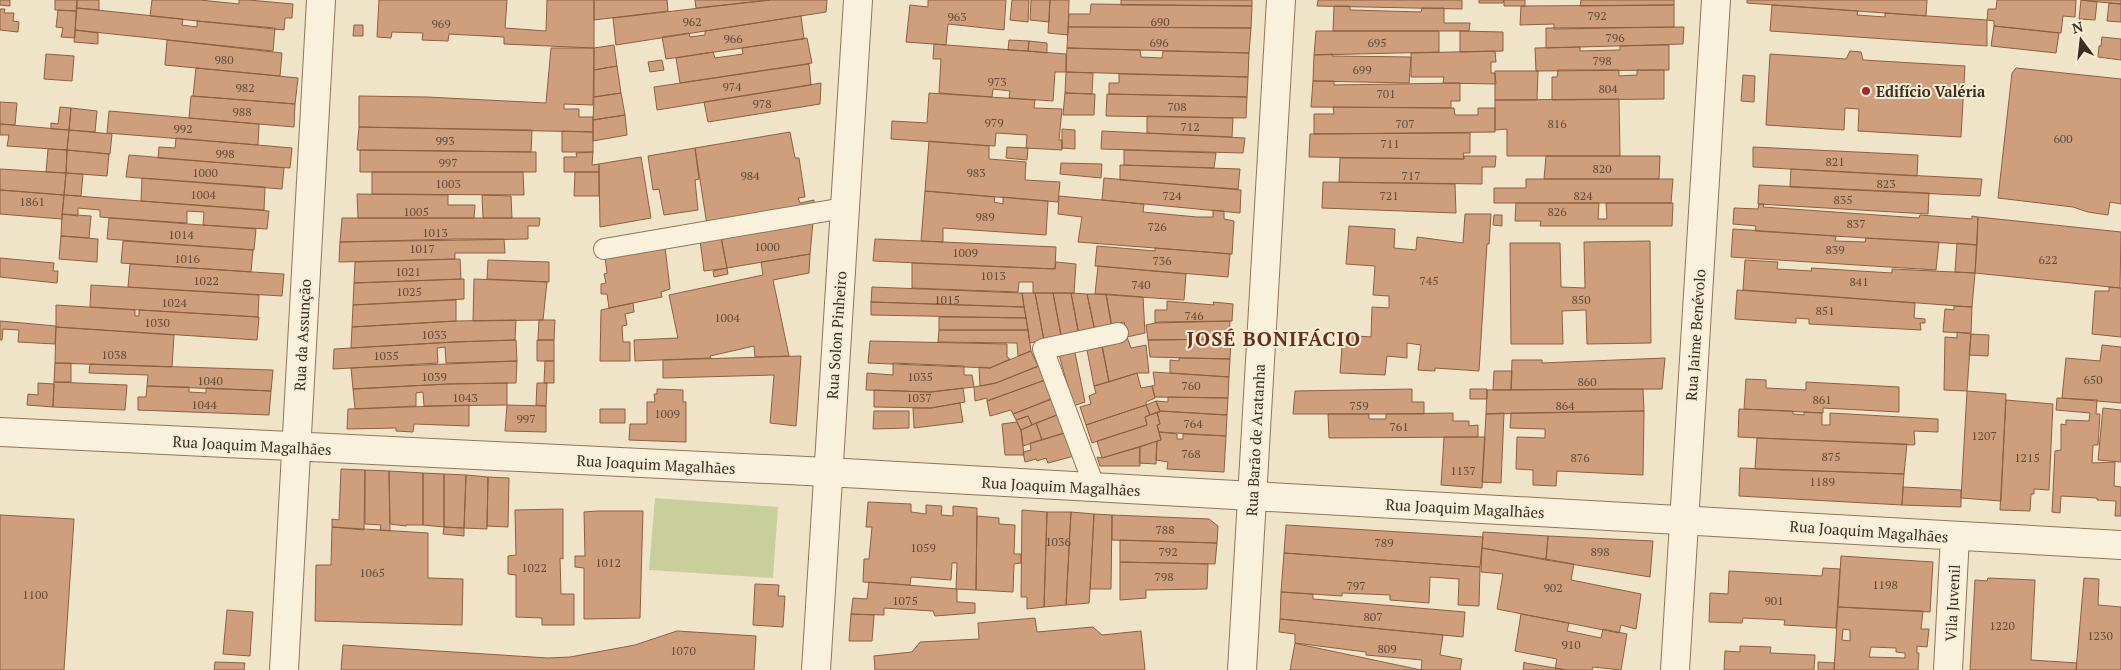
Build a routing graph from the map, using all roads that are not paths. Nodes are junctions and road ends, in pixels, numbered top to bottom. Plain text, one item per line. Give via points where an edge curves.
1 (321, 0) edge
2 (858, 0) edge
3 (1281, 0) edge
4 (1716, 0) edge
5 (844, 208) junction
6 (604, 249) dead end
7 (1118, 333) dead end
8 (0, 432) edge
9 (296, 448) junction
10 (827, 472) junction
11 (1095, 488) junction
12 (1252, 496) junction
13 (1683, 519) junction
14 (1955, 536) junction
15 (2121, 545) edge
16 (284, 670) edge
17 (816, 670) edge
18 (1242, 670) edge
19 (1674, 670) edge
20 (1948, 670) edge

1 - 9 street, Rua da Assunção
2 - 5 street, Rua Solon Pinheiro
3 - 12 street, Rua Barão de Aratanha
4 - 13 street, Rua Jaime Benévolo
5 - 6 lane
5 - 10 street, Rua Solon Pinheiro
7 - 11 lane via 1043,349
8 - 9 street, Rua Joaquim Magalhães
9 - 10 street, Rua Joaquim Magalhães
9 - 16 street, Rua da Assunção
10 - 11 street, Rua Joaquim Magalhães
10 - 17 street, Rua Solon Pinheiro
11 - 12 street, Rua Joaquim Magalhães
12 - 13 street, Rua Joaquim Magalhães
12 - 18 street, Rua Barão de Aratanha
13 - 14 street, Rua Joaquim Magalhães
13 - 19 street, Rua Jaime Benévolo
14 - 15 street, Rua Joaquim Magalhães
14 - 20 street, Vila Juvenil

